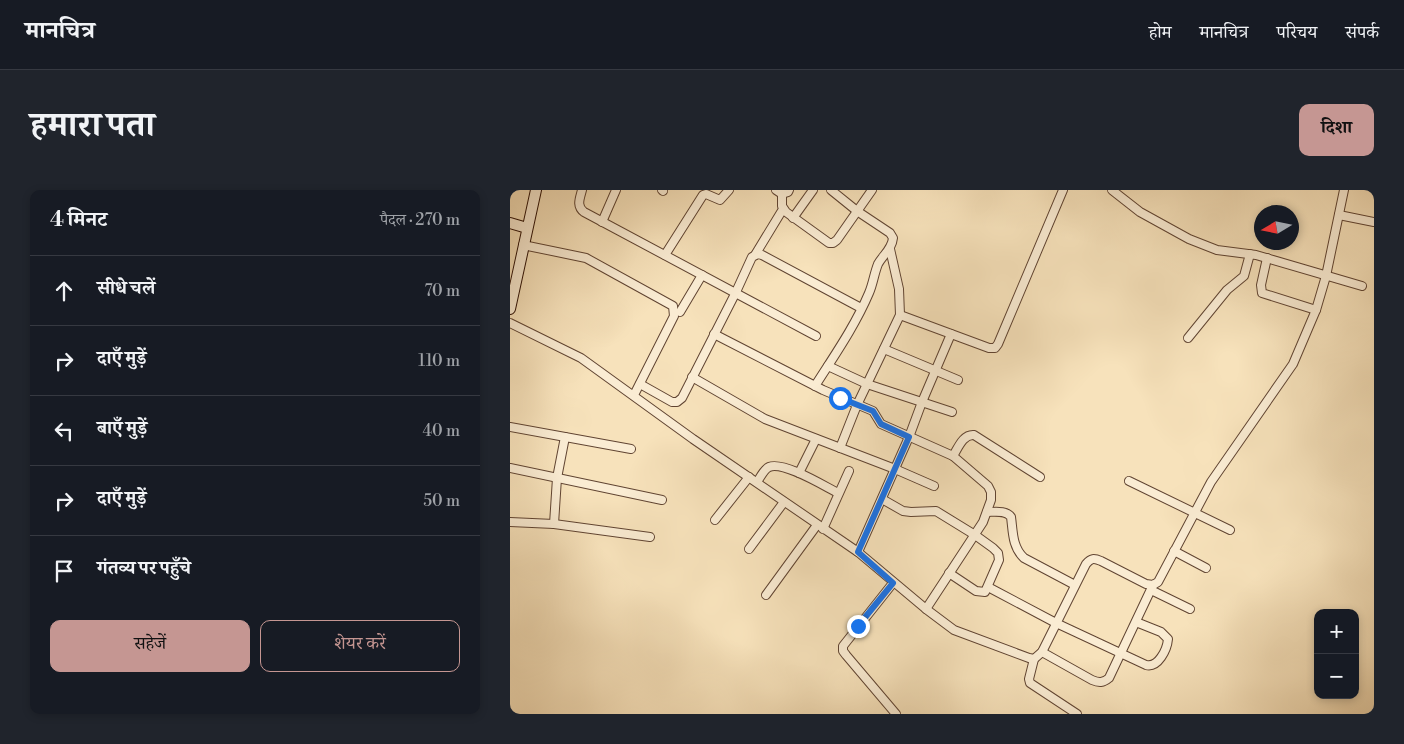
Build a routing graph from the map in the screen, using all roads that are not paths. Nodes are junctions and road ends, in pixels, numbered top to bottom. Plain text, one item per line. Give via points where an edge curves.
1 (536, 190) edge
2 (582, 190) edge
3 (616, 190) edge
4 (729, 190) edge
5 (813, 190) edge
6 (831, 190) edge
7 (872, 190) edge
8 (1063, 190) edge
9 (1112, 190) edge
10 (1344, 190) edge
11 (782, 191) edge
12 (783, 209) junction
13 (857, 211) junction
14 (1339, 215) junction
15 (794, 218) junction
16 (602, 222) junction
17 (1374, 222) edge
18 (510, 223) edge
19 (527, 228) junction
20 (524, 245) junction
21 (890, 249) junction
22 (1250, 254) junction
23 (665, 255) junction
24 (755, 255) junction
25 (1267, 258) junction
26 (702, 275) junction
27 (1326, 276) junction
28 (1362, 286) dead end
29 (736, 292) junction
30 (861, 308) junction
31 (510, 309) edge
32 (1316, 310) junction
33 (680, 312) dead end
34 (900, 315) junction
35 (510, 323) edge
36 (714, 334) junction
37 (951, 334) junction
38 (816, 336) dead end
39 (1188, 338) dead end
40 (884, 348) junction
41 (828, 366) junction
42 (936, 370) junction
43 (692, 378) junction
44 (958, 380) dead end
45 (640, 384) junction
46 (867, 384) junction
47 (815, 386) junction
48 (634, 395) junction
49 (922, 402) junction
50 (857, 405) junction
51 (952, 412) dead end
52 (510, 427) edge
53 (565, 437) junction
54 (909, 437) junction
55 (816, 439) junction
56 (840, 448) junction
57 (631, 449) dead end
58 (953, 456) junction
59 (510, 468) edge
60 (896, 469) junction
61 (849, 471) dead end
62 (800, 473) junction
63 (749, 477) junction
64 (1040, 477) dead end
65 (557, 478) junction
66 (1129, 480) dead end
67 (757, 482) junction
68 (934, 486) dead end
69 (838, 493) junction
70 (882, 499) junction
71 (662, 500) dead end
72 (784, 502) junction
73 (987, 512) junction
74 (1194, 512) junction
75 (715, 520) dead end
76 (510, 522) edge
77 (554, 524) junction
78 (820, 527) junction
79 (1230, 530) dead end
80 (975, 535) junction
81 (650, 537) dead end
82 (749, 549) dead end
83 (1174, 551) junction
84 (858, 552) junction
85 (1206, 568) dead end
86 (949, 573) junction
87 (893, 583) junction
88 (1075, 585) junction
89 (988, 587) junction
90 (1152, 587) junction
91 (766, 594) dead end
92 (926, 609) junction
93 (1190, 609) dead end
94 (1136, 622) junction
95 (1056, 623) junction
96 (1042, 652) junction
97 (1121, 654) junction
98 (1034, 659) junction
99 (896, 714) edge
100 (1077, 714) edge

1 - 19 street
2 - 16 street via 580,209
3 - 16 street
4 - 23 street via 720,200 703,195
5 - 15 street
6 - 13 street
7 - 13 street
8 - 37 street via 995,348
9 - 22 street via 1140,212 1189,239 1217,250
10 - 14 street
11 - 12 street
12 - 15 street
12 - 24 street
13 - 15 street via 833,243
13 - 21 street via 890,233 893,238
14 - 17 street
14 - 27 street
16 - 23 street
18 - 19 street
19 - 20 street
20 - 31 street
20 - 45 street via 586,258 674,306 674,316
21 - 30 street via 879,263
21 - 34 street via 899,289
22 - 25 street
22 - 39 street via 1244,276 1227,290
23 - 26 street
24 - 29 street
24 - 30 street via 762,255
25 - 27 street
25 - 32 street via 1262,293
26 - 29 street
26 - 33 street
27 - 28 street
27 - 32 street
29 - 36 street
29 - 38 street
30 - 41 street
32 - 74 street via 1293,364 1211,482
34 - 37 street
34 - 40 street
35 - 48 street via 581,358
36 - 43 street
36 - 47 street
37 - 42 street
40 - 42 street
40 - 46 street
41 - 46 street
41 - 47 street
42 - 44 street
42 - 49 street
43 - 45 street via 677,402
43 - 55 street via 758,415
45 - 48 street
46 - 49 street
46 - 50 street
47 - 50 street
48 - 63 street
49 - 51 street
49 - 54 street
50 - 54 street via 873,411 881,424
50 - 56 street
52 - 53 street
53 - 57 street
53 - 65 street
54 - 58 street
54 - 60 street
55 - 56 street
55 - 62 street
56 - 60 street
58 - 64 street via 965,437 974,435
58 - 73 street via 988,486 991,500
59 - 65 street
60 - 68 street
60 - 70 street
61 - 69 street
62 - 67 street via 770,467
62 - 69 street
63 - 67 street
63 - 75 street
65 - 71 street
65 - 77 street
66 - 74 street
67 - 72 street
69 - 78 street
70 - 80 street via 903,511 936,511
70 - 84 street
72 - 78 street
72 - 82 street
73 - 80 street
73 - 88 street via 1009,514 1018,552
74 - 79 street
74 - 83 street
76 - 77 street
77 - 81 street
78 - 84 street
78 - 91 street
80 - 86 street
80 - 89 street via 998,553 999,560
83 - 85 street
83 - 90 street via 1158,582
84 - 87 street
86 - 89 street via 976,591 985,592
86 - 92 street
87 - 92 street
87 - 99 street via 843,646 843,651
88 - 90 street via 1086,564 1094,558
88 - 95 street
89 - 95 street
90 - 93 street
90 - 94 street
92 - 98 street via 961,633
94 - 97 street
94 - 97 street via 1161,632 1168,639 1168,645 1156,664 1151,666
95 - 96 street
95 - 97 street
96 - 97 street via 1098,683 1109,678
96 - 98 street
98 - 100 street via 1030,683

